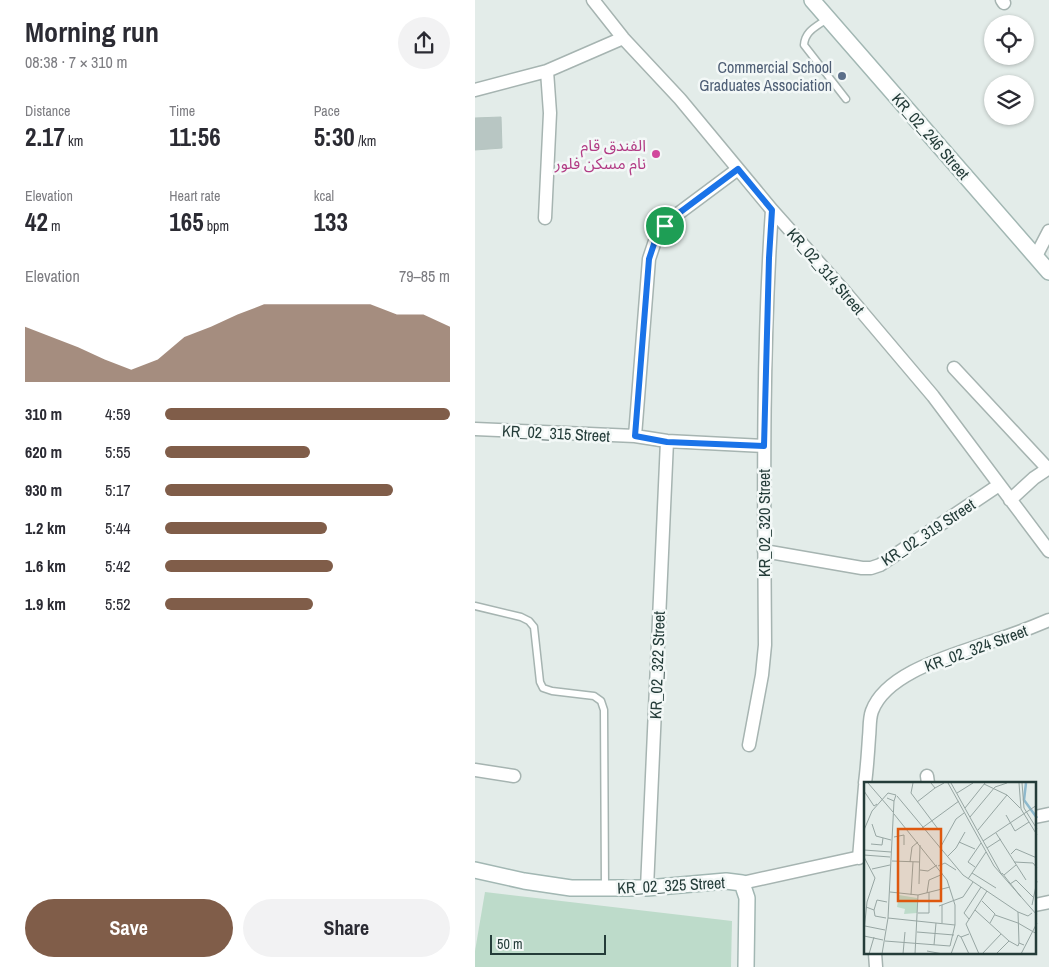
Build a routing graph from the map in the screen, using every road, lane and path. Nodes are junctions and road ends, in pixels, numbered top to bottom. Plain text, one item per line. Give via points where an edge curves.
1 (593, 0) edge
2 (812, 0) edge
3 (828, 18) junction
4 (623, 38) junction
5 (547, 70) junction
6 (475, 90) edge
7 (846, 99) dead end
8 (738, 169) junction
9 (772, 210) junction
10 (545, 218) dead end
11 (1049, 231) edge
12 (1036, 256) junction
13 (1049, 272) edge
14 (955, 368) dead end
15 (475, 429) edge
16 (635, 436) junction
17 (667, 442) junction
18 (764, 446) junction
19 (1048, 469) edge
20 (999, 485) junction
21 (1010, 500) junction
22 (764, 551) junction
23 (1049, 551) edge
24 (475, 606) edge
25 (1049, 620) edge
26 (749, 745) dead end
27 (475, 770) edge
28 (514, 776) dead end
29 (865, 782) edge
30 (864, 808) edge
31 (862, 857) edge
32 (475, 870) edge
33 (742, 883) junction
34 (647, 888) junction
35 (605, 889) junction
36 (875, 954) edge
37 (746, 967) edge
38 (876, 967) edge

1 - 4 street, KR_02_314 Street
2 - 3 street, KR_02_246 Street
3 - 7 lane via 807,33 804,45
3 - 12 street, KR_02_246 Street
4 - 5 street
4 - 8 street, KR_02_314 Street via 680,99
5 - 6 street
5 - 10 street via 549,113
8 - 9 street, KR_02_314 Street
8 - 16 street via 679,213 655,241 649,259
9 - 18 street, KR_02_320 Street
9 - 20 street, KR_02_314 Street via 933,396
11 - 12 street
12 - 13 street, KR_02_246 Street
14 - 19 street
15 - 16 street, KR_02_315 Street
16 - 17 street, KR_02_315 Street
17 - 18 street, KR_02_315 Street
17 - 34 street, KR_02_322 Street
18 - 22 street, KR_02_320 Street
19 - 21 street via 1033,478
20 - 21 street, KR_02_314 Street
20 - 22 street, KR_02_319 Street via 871,568
21 - 23 street, KR_02_314 Street
22 - 26 street, KR_02_320 Street via 765,645
24 - 35 lane via 521,617 534,627 543,688 594,696 601,702 604,710
25 - 29 street, KR_02_324 Street via 943,658 887,689 872,711
27 - 28 street
30 - 31 street, KR_02_324 Street
31 - 33 street, KR_02_325 Street
32 - 35 street, KR_02_325 Street via 571,888
33 - 34 street, KR_02_325 Street via 726,881
33 - 37 street via 747,898
34 - 35 street, KR_02_325 Street
36 - 38 street

